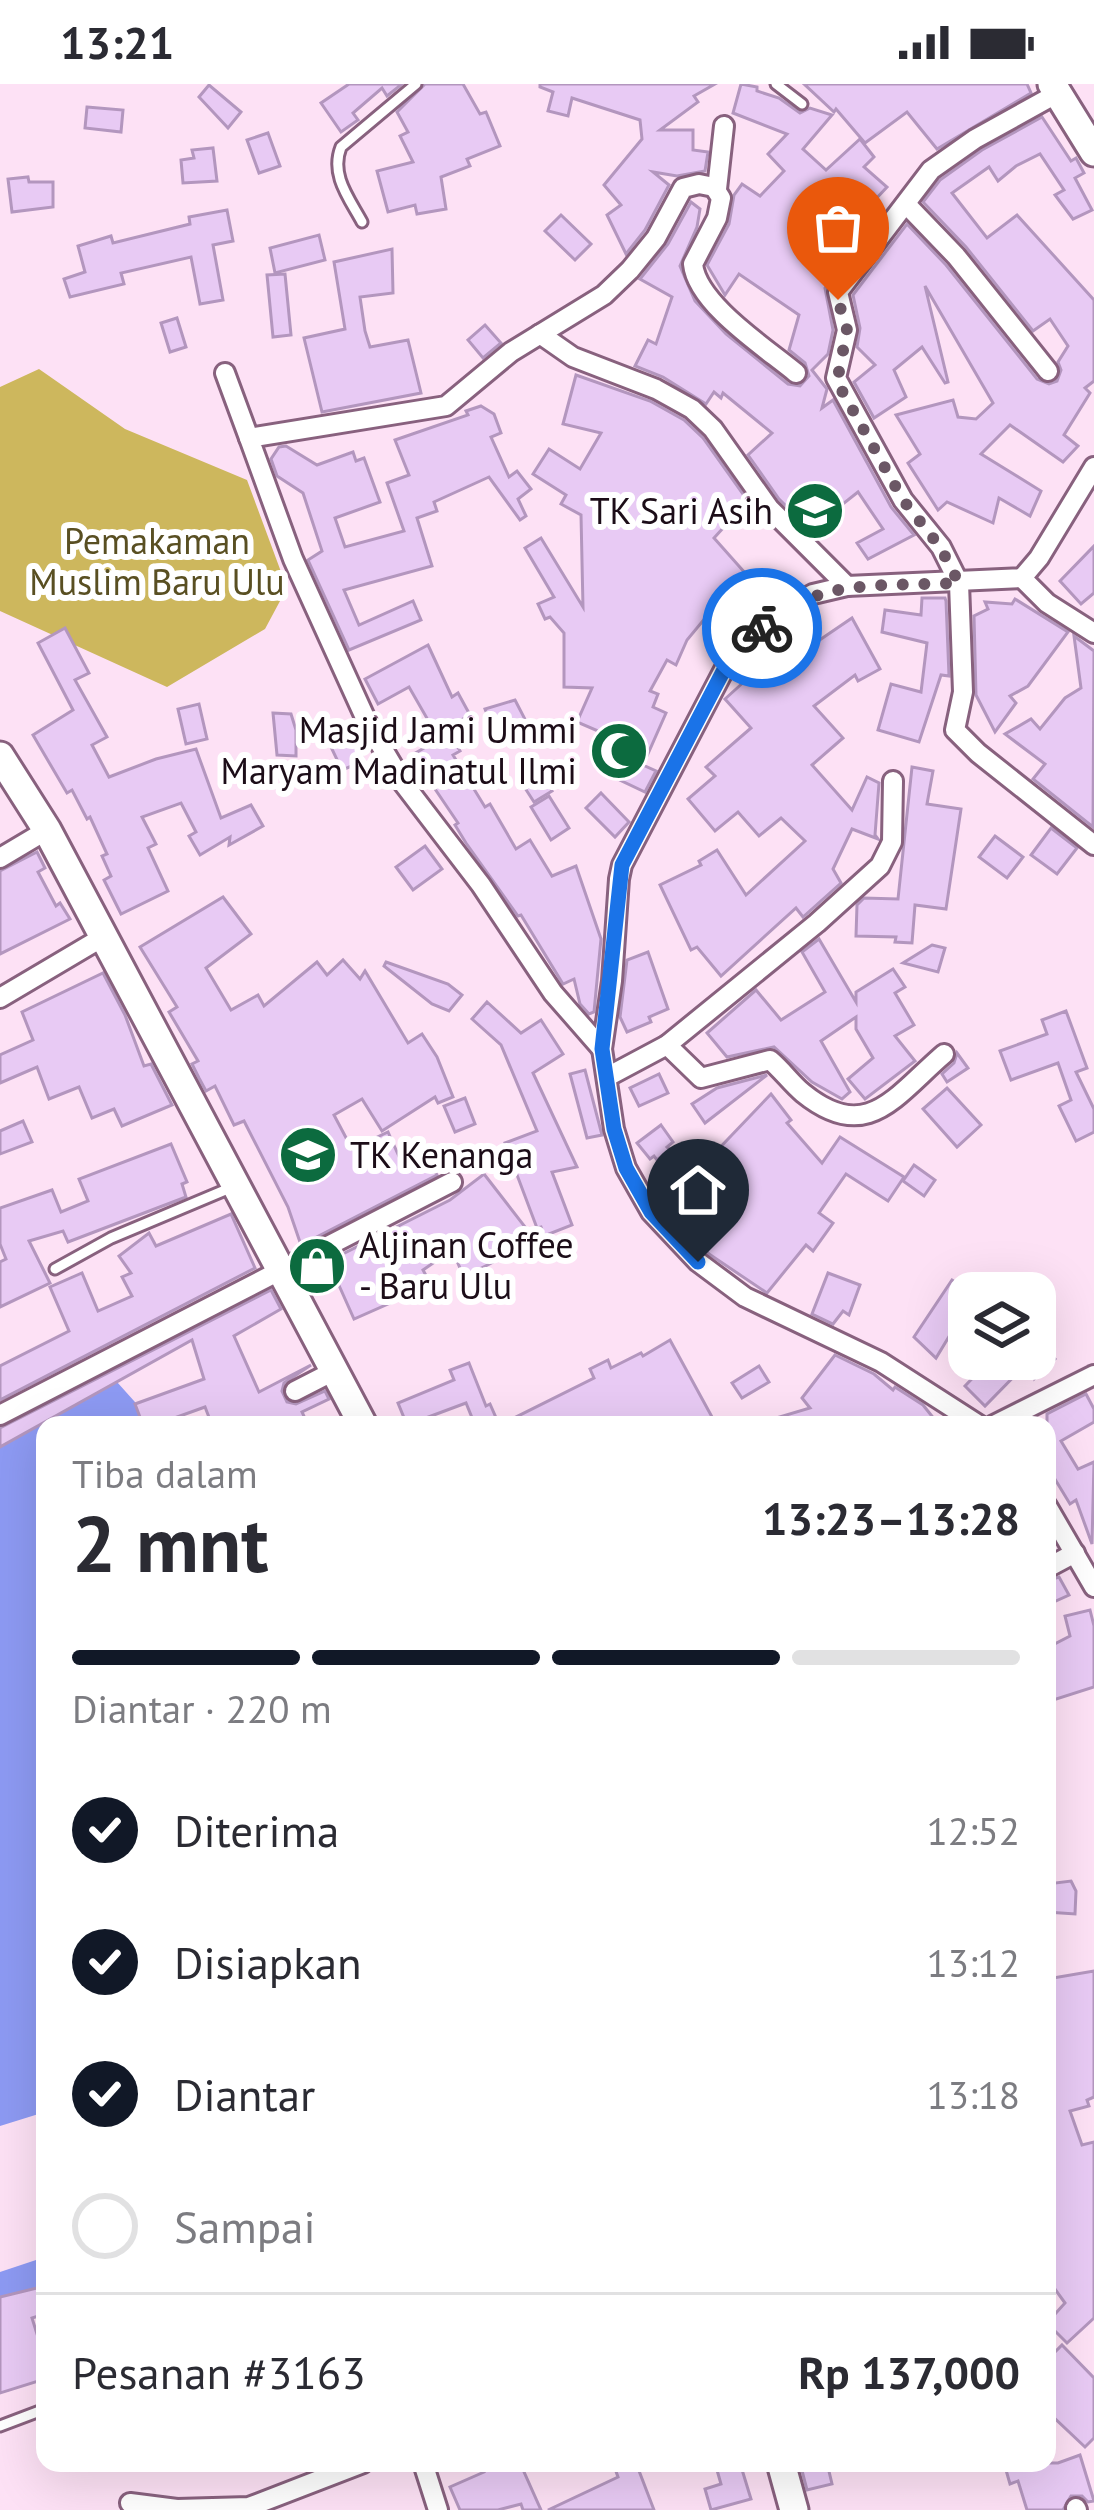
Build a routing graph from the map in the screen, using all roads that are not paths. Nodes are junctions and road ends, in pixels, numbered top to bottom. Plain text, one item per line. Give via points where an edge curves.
1 (416, 84) edge
2 (776, 84) edge
3 (1054, 88) edge
4 (802, 104) dead end
5 (724, 126) dead end
6 (1094, 152) edge
7 (717, 189) junction
8 (906, 204) junction
9 (362, 222) dead end
10 (540, 334) junction
11 (1048, 371) dead end
12 (225, 374) dead end
13 (796, 374) dead end
14 (249, 439) junction
15 (1094, 467) edge
16 (1022, 578) junction
17 (959, 583) junction
18 (847, 586) junction
19 (1094, 633) edge
20 (0, 756) edge
21 (893, 781) dead end
22 (46, 830) junction
23 (1094, 845) edge
24 (0, 858) edge
25 (104, 937) junction
26 (0, 998) edge
27 (667, 1045) junction
28 (602, 1049) junction
29 (944, 1054) dead end
30 (607, 1077) junction
31 (452, 1182) dead end
32 (235, 1186) junction
33 (56, 1270) dead end
34 (279, 1270) junction
35 (334, 1372) junction
36 (1093, 1380) edge
37 (295, 1391) dead end
38 (0, 1415) edge
39 (358, 1416) edge
40 (966, 1416) edge
41 (1014, 1416) edge
42 (1056, 1521) edge
43 (1075, 1553) junction
44 (1056, 1563) edge
45 (1094, 1587) edge
46 (36, 2412) edge
47 (0, 2426) edge
48 (339, 2472) edge
49 (426, 2472) edge
50 (783, 2472) edge
51 (130, 2503) dead end
52 (438, 2510) edge
53 (794, 2510) edge

1 - 9 lane via 337,156 336,172
2 - 4 lane
3 - 6 main road
3 - 8 street via 951,154
5 - 7 street
7 - 10 street via 683,188 631,270
7 - 13 street via 719,212 694,276 719,309
8 - 11 street
8 - 17 street via 838,292 847,330 836,378
10 - 14 street via 446,406
10 - 18 street via 573,357 692,409 769,508
12 - 14 street
14 - 28 street via 292,559 368,724 553,993
15 - 16 street
16 - 17 street
16 - 19 street
17 - 18 street
17 - 23 street via 963,692 955,730
18 - 28 street via 776,614 727,664 622,865
20 - 22 main road
21 - 27 street via 892,842 880,866
22 - 24 street
22 - 25 main road
25 - 26 street
25 - 32 main road
27 - 29 street via 701,1078 770,1060 821,1107 859,1118
27 - 30 street
28 - 30 street
30 - 40 street via 626,1168 651,1212 698,1262 745,1297 881,1361
31 - 34 street
32 - 33 lane
32 - 34 main road
34 - 35 main road
34 - 38 street
35 - 37 street
35 - 39 main road
36 - 41 street
42 - 43 street
43 - 44 street
43 - 45 street
46 - 47 lane
48 - 51 street via 249,2506
49 - 52 street
50 - 53 main road

